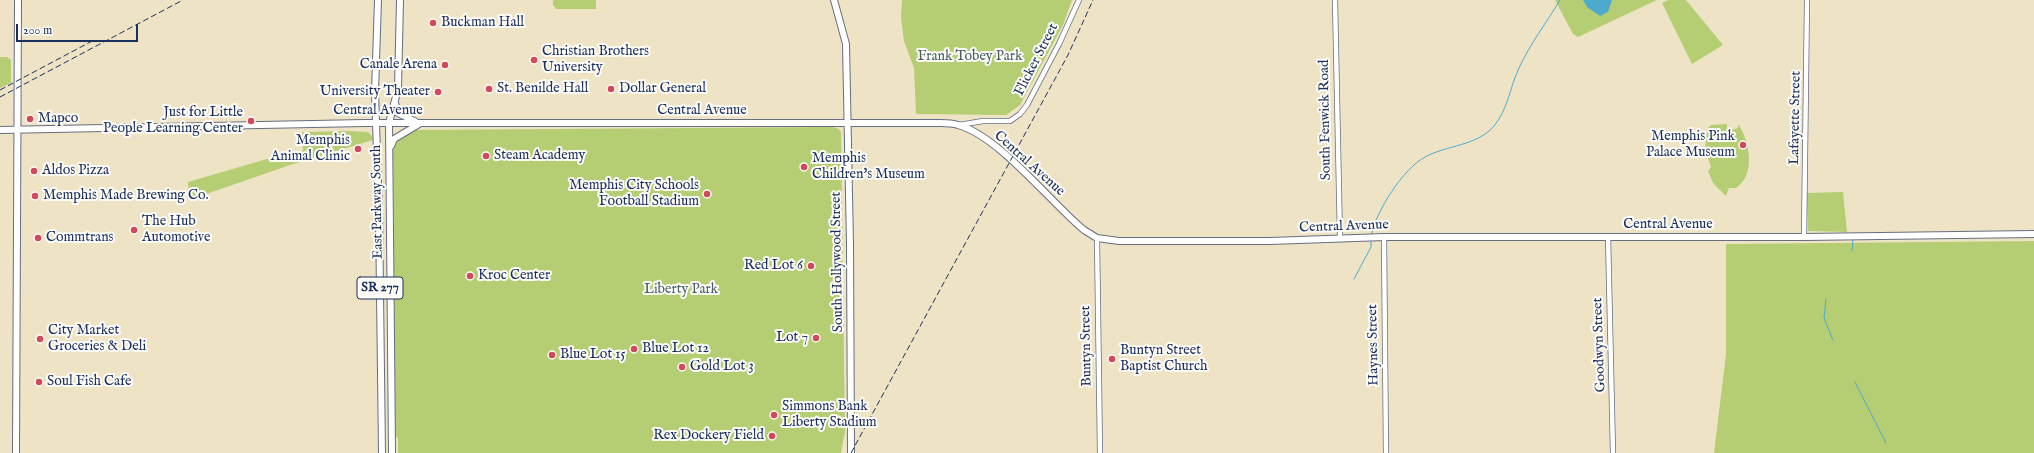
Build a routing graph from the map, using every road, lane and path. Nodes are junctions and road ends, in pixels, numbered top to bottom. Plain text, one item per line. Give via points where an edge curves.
1 (18, 0) edge
2 (378, 0) edge
3 (400, 0) edge
4 (834, 0) edge
5 (1078, 0) edge
6 (1335, 0) edge
7 (1807, 0) edge
8 (395, 102) junction
9 (847, 122) junction
10 (376, 123) junction
11 (389, 123) junction
12 (421, 124) junction
13 (958, 125) junction
14 (0, 130) edge
15 (17, 130) junction
16 (390, 151) junction
17 (2034, 234) edge
18 (1608, 236) junction
19 (1384, 237) junction
20 (1804, 237) junction
21 (1097, 238) junction
22 (1340, 239) junction
23 (16, 453) edge
24 (382, 453) edge
25 (392, 453) edge
26 (851, 453) edge
27 (1100, 453) edge
28 (1386, 453) edge
29 (1613, 453) edge

1 - 15 main road
2 - 10 main road, East Parkway South / SR 277
3 - 8 main road, East Parkway South / SR 277 via 398,89
4 - 9 main road, South Hollywood Street via 846,44
5 - 13 street, Flicker Street via 1059,44 1020,114 1010,121 983,120
6 - 22 street, South Fenwick Road
7 - 20 street, Lafayette Street
8 - 11 main road, East Parkway South / SR 277
8 - 12 main road via 398,113
9 - 12 main road, Central Avenue
9 - 13 main road, Central Avenue
9 - 26 main road, South Hollywood Street
10 - 11 main road, Central Avenue
10 - 15 main road, Central Avenue
10 - 24 main road, East Parkway South / SR 277 via 380,212
11 - 12 main road, Central Avenue
11 - 16 main road, East Parkway South / SR 277
12 - 16 main road via 394,139
13 - 21 main road, Central Avenue via 982,137 1004,153 1069,217
14 - 15 main road, Central Avenue
15 - 23 main road
16 - 25 main road, East Parkway South / SR 277
17 - 20 main road, Central Avenue
18 - 19 main road, Central Avenue
18 - 20 main road, Central Avenue
18 - 29 street, Goodwyn Street
19 - 22 main road, Central Avenue
19 - 28 street, Haynes Street
21 - 22 main road, Central Avenue via 1119,241
21 - 27 street, Buntyn Street

